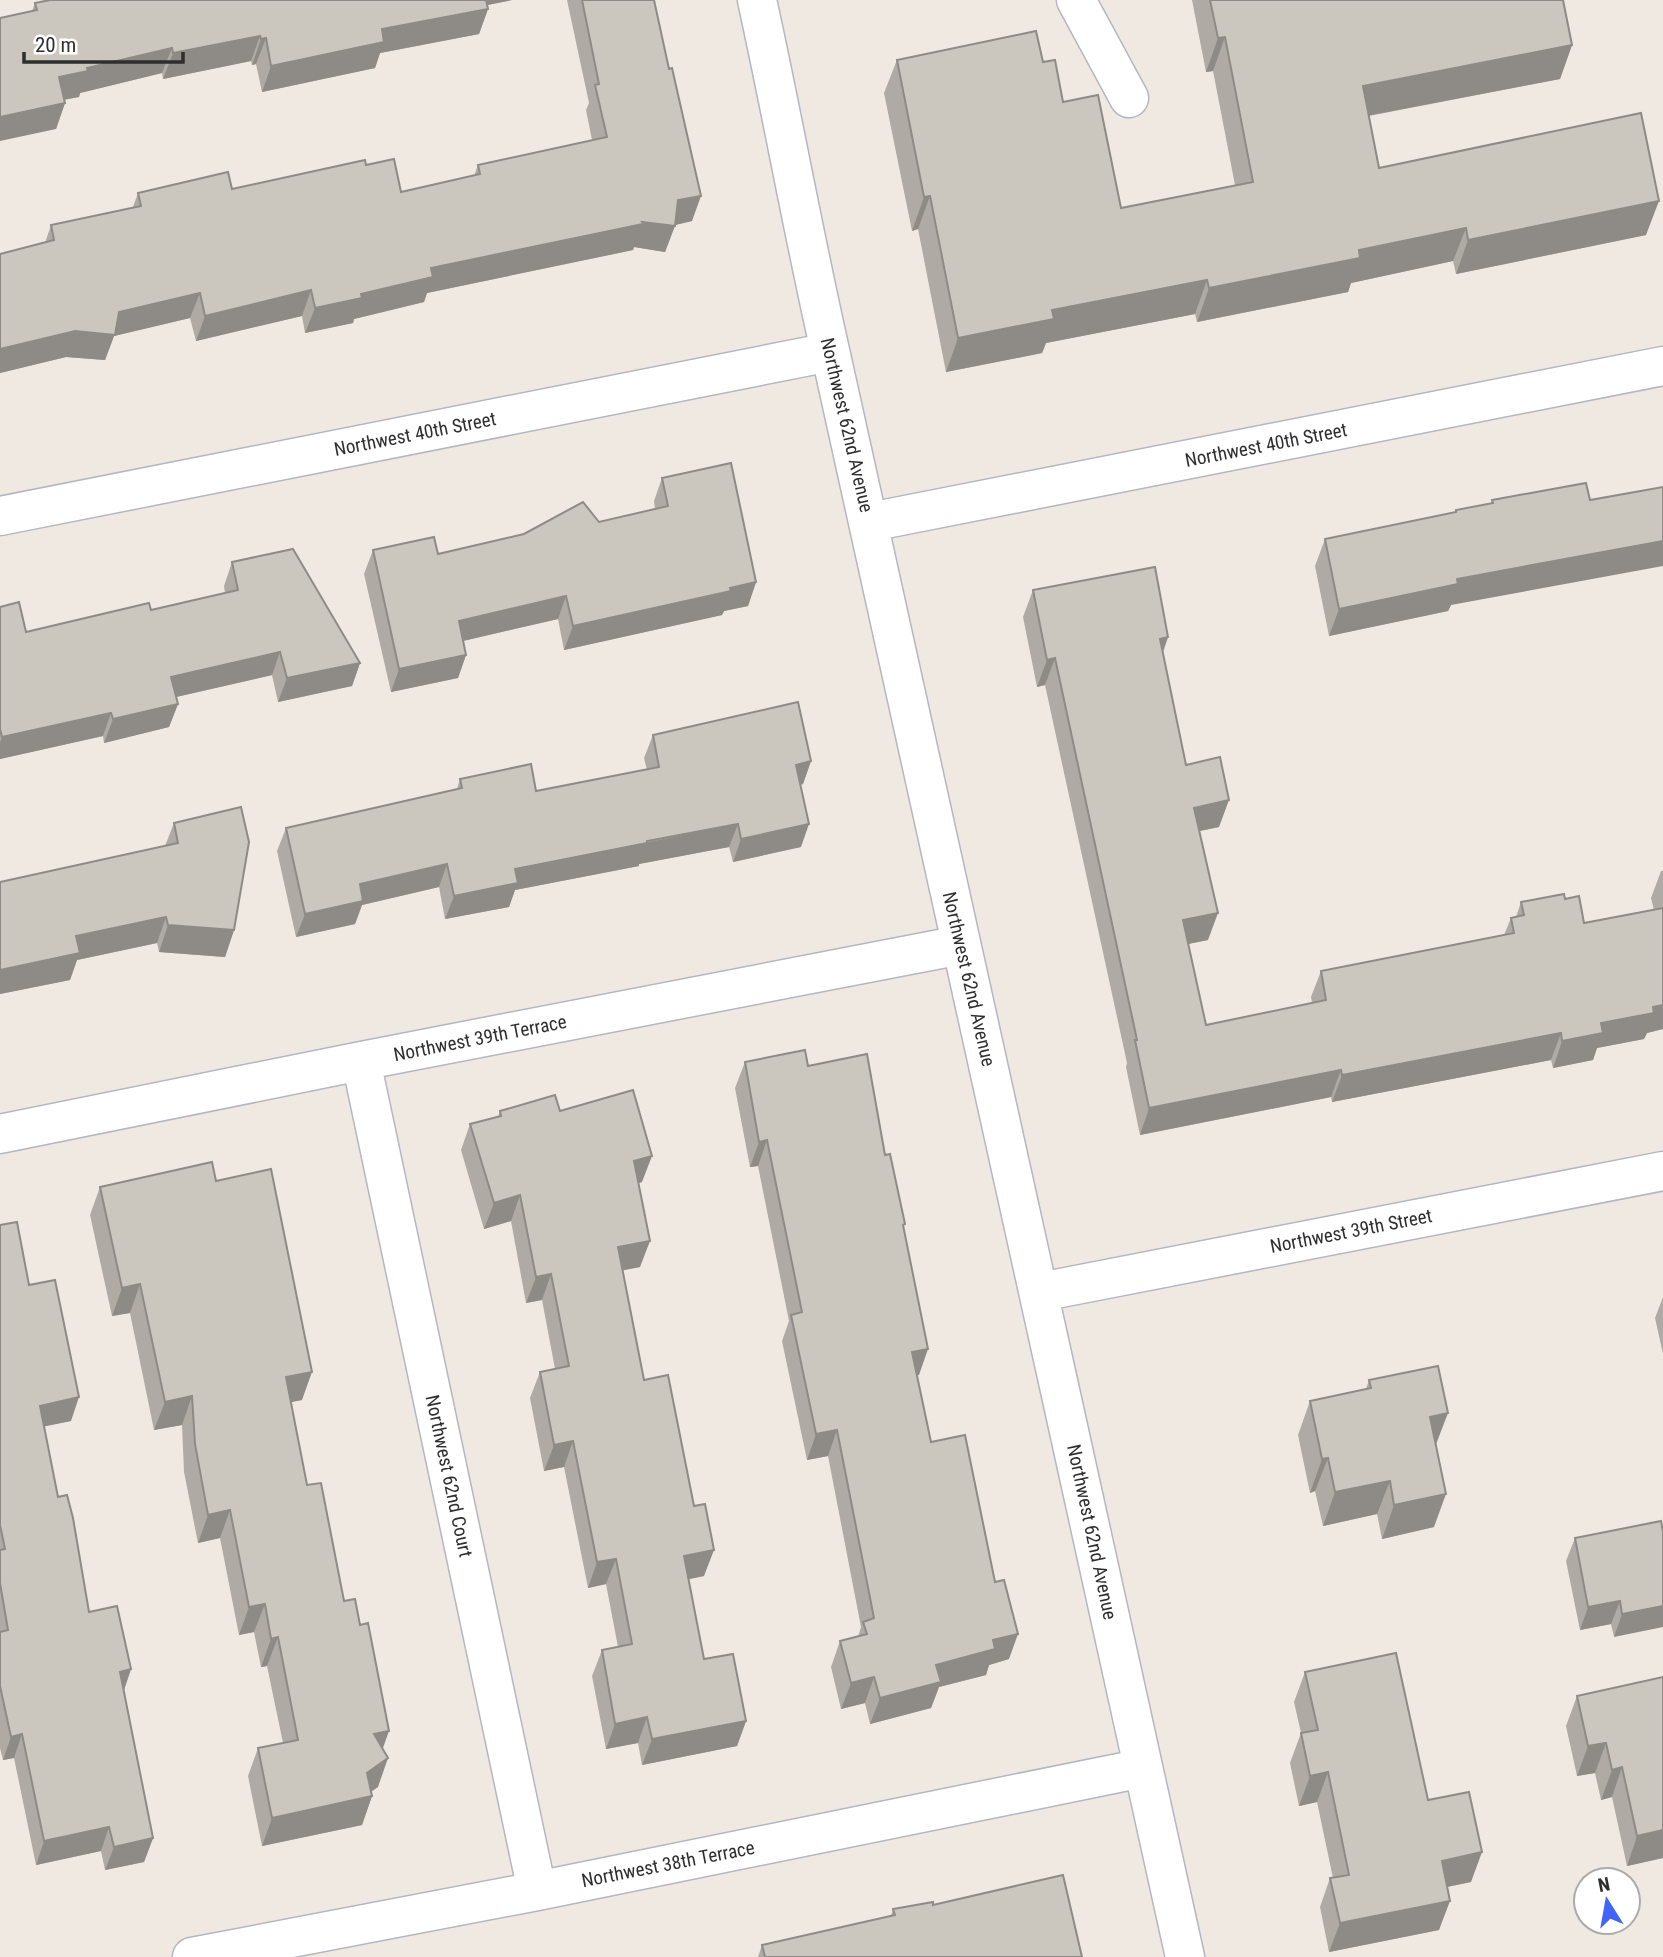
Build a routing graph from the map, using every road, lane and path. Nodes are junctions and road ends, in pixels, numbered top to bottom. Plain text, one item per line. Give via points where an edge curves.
1 (1076, 0) edge
2 (768, 2) edge
3 (1129, 98) dead end
4 (830, 352) junction
5 (1663, 366) edge
6 (0, 516) edge
7 (870, 522) junction
8 (961, 945) junction
9 (361, 1061) junction
10 (0, 1134) edge
11 (1663, 1171) edge
12 (1040, 1292) junction
13 (1143, 1768) junction
14 (537, 1891) junction
15 (192, 1957) edge
16 (1185, 1957) edge

1 - 3 street
2 - 4 street, Northwest 62nd Avenue
4 - 6 street, Northwest 40th Street
4 - 7 street, Northwest 62nd Avenue
5 - 7 street, Northwest 40th Street
7 - 8 street, Northwest 62nd Avenue
8 - 9 street, Northwest 39th Terrace
8 - 12 street, Northwest 62nd Avenue
9 - 10 street, Northwest 39th Terrace
9 - 14 street, Northwest 62nd Court
11 - 12 street, Northwest 39th Street
12 - 13 street, Northwest 62nd Avenue
13 - 14 street, Northwest 38th Terrace
13 - 16 street, Northwest 62nd Avenue
14 - 15 street, Northwest 38th Terrace

